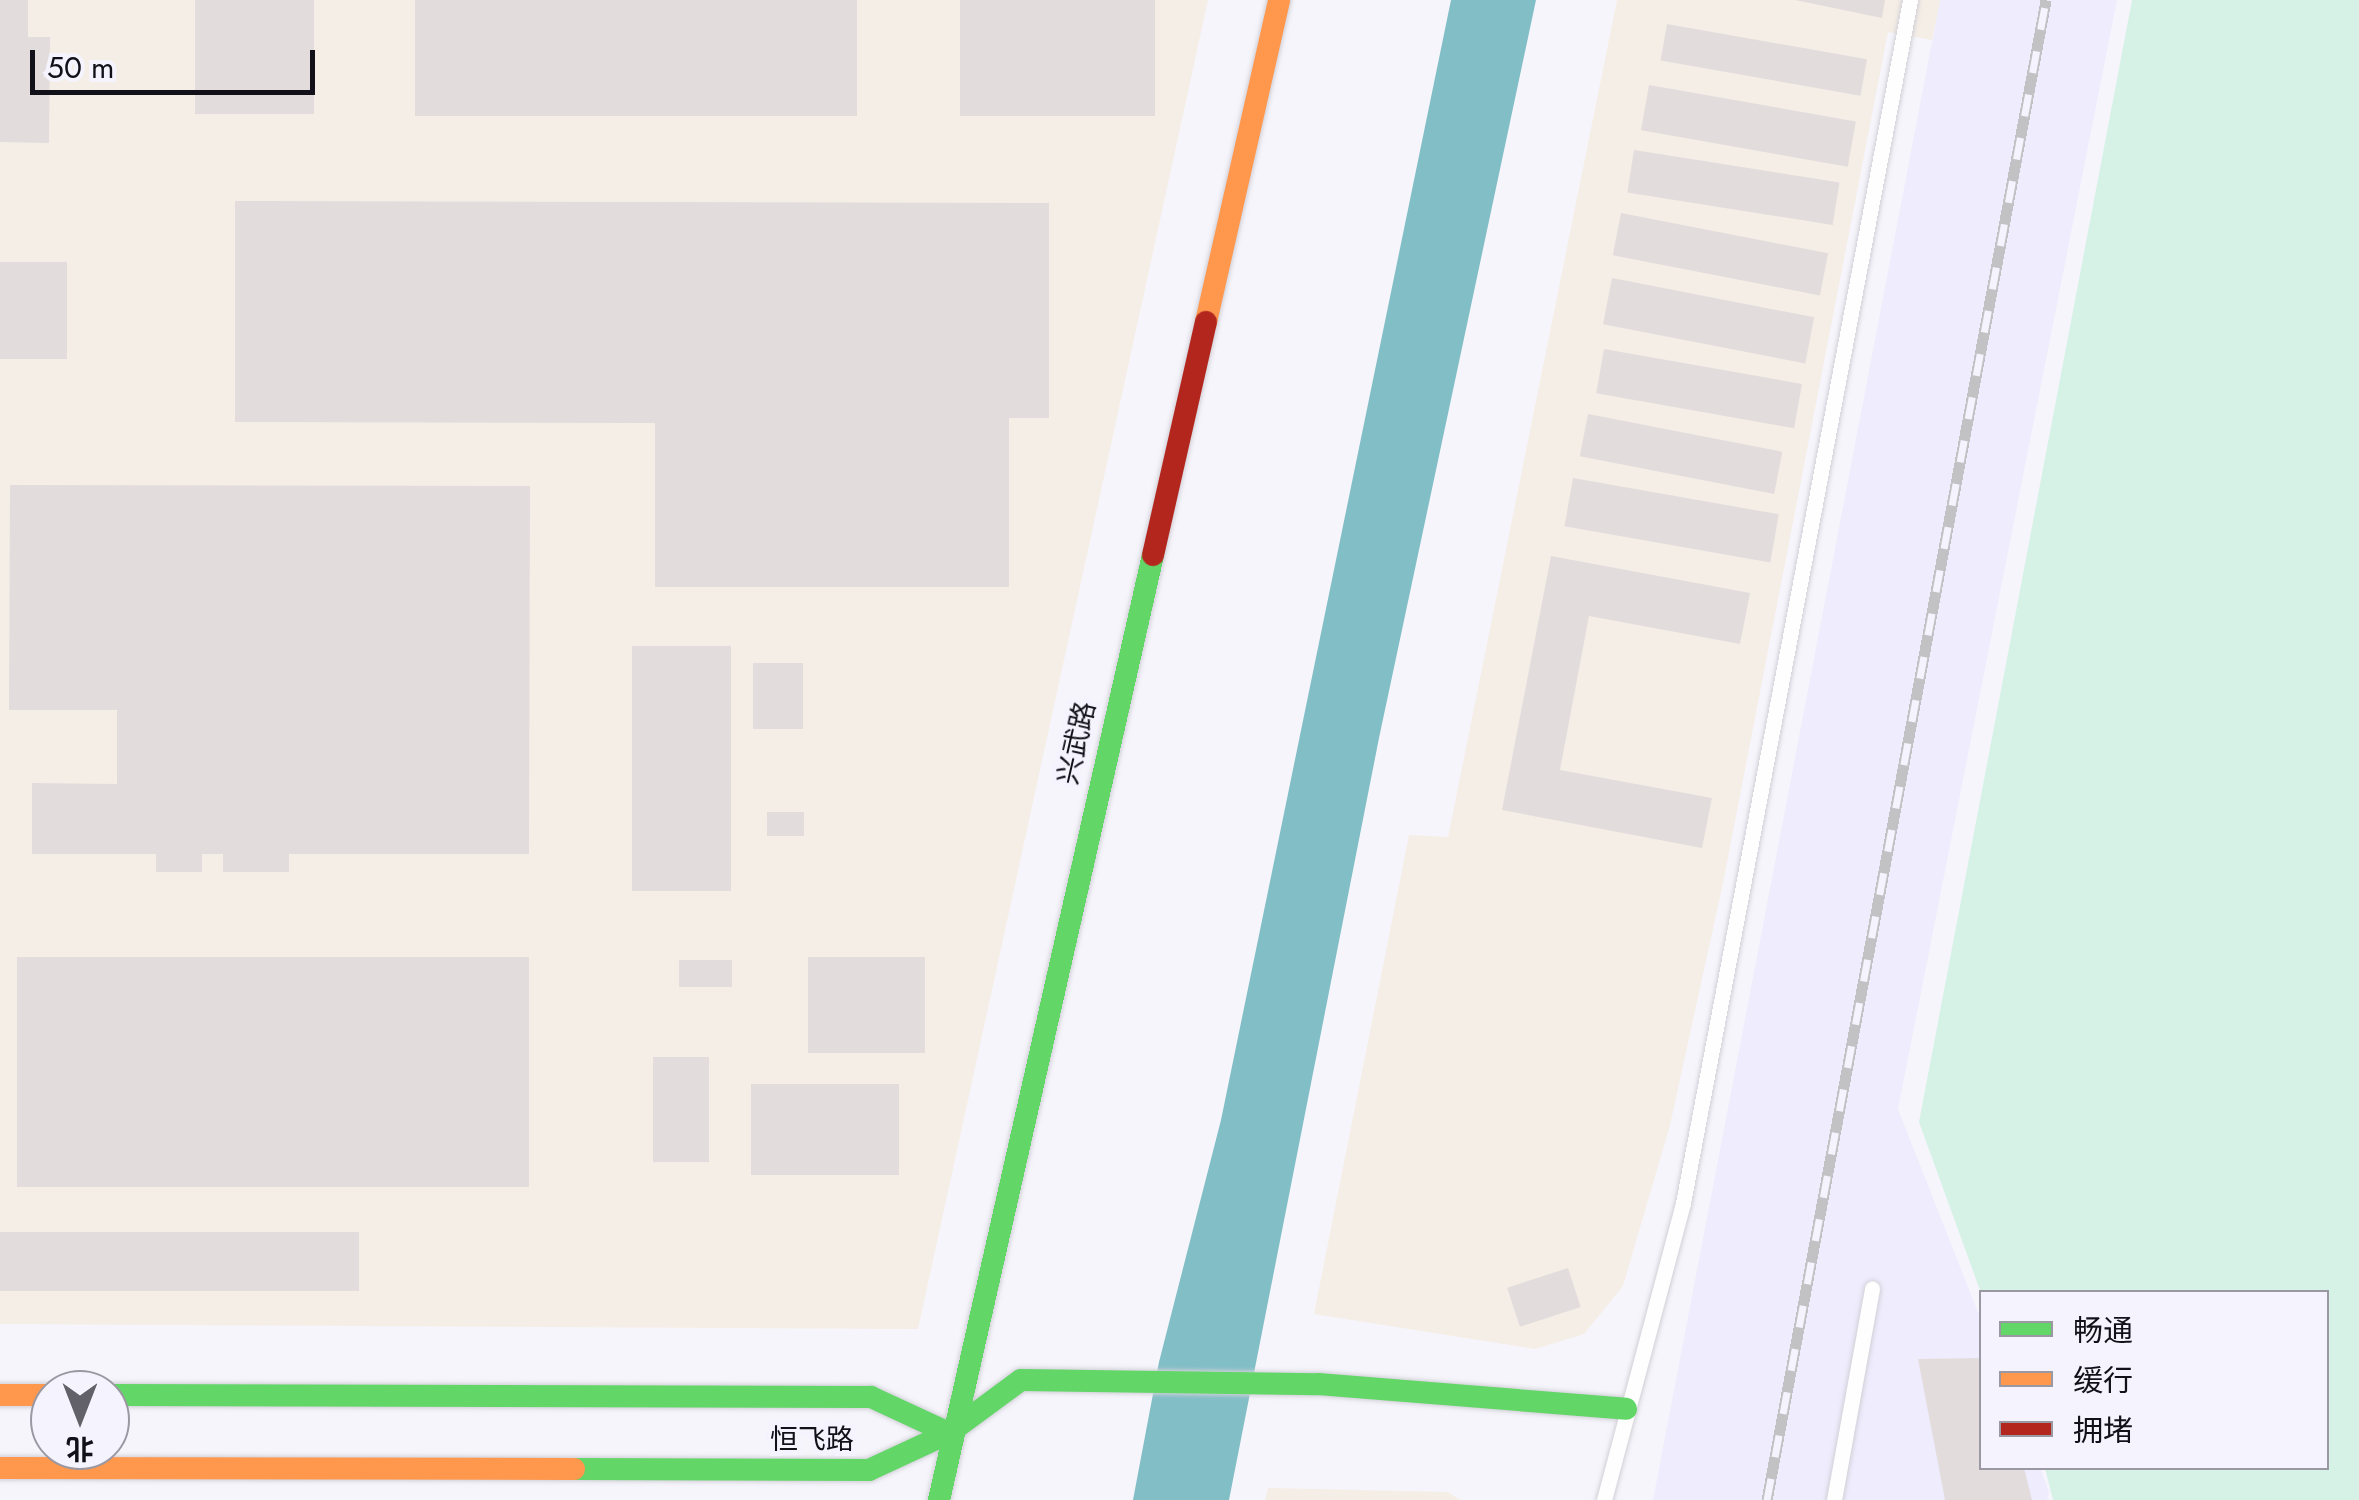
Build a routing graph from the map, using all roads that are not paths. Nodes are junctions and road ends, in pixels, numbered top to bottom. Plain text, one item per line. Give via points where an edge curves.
1 (1279, 0) edge
2 (1910, 0) edge
3 (1872, 1288) dead end
4 (0, 1394) edge
5 (30, 1395) edge
6 (130, 1395) edge
7 (1626, 1408) junction
8 (949, 1433) junction
9 (0, 1468) edge
10 (938, 1500) edge
11 (1604, 1500) edge
12 (1834, 1500) edge

1 - 8 street, 兴武路
2 - 7 lane via 1683,1203
3 - 12 lane
4 - 5 street
6 - 8 street, 恒飞路 via 872,1397
7 - 8 street via 1318,1384 1021,1380
7 - 11 lane
8 - 9 street, 恒飞路 via 869,1470
8 - 10 street, 兴武路

